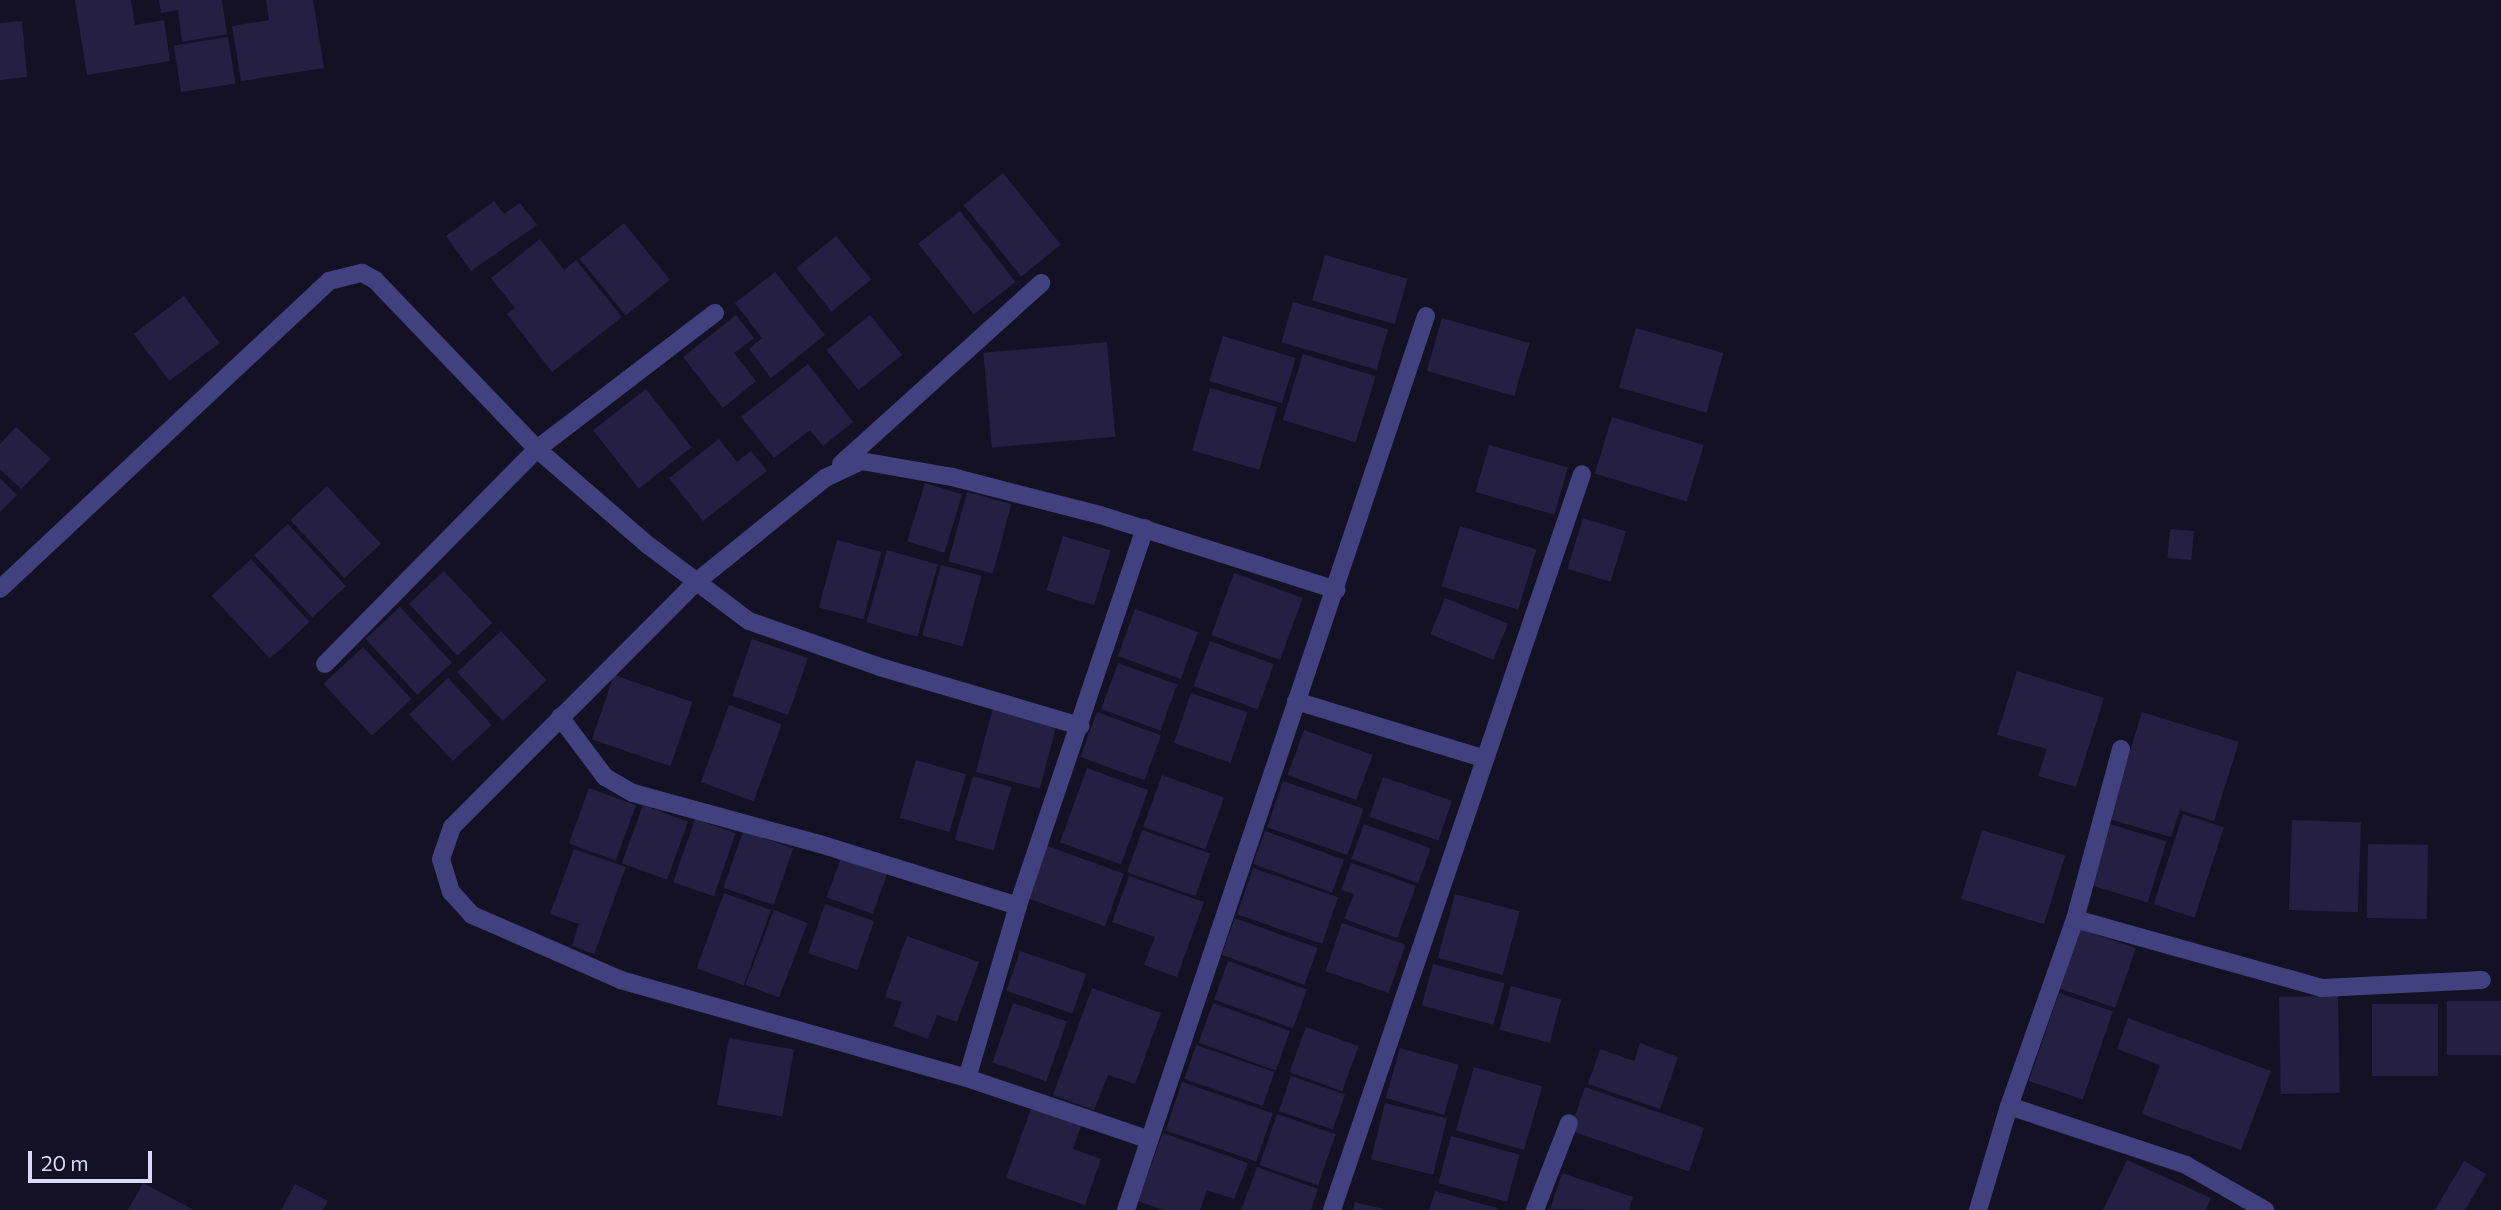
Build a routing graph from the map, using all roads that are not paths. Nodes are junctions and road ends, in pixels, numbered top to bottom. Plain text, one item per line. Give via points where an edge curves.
1 (1041, 283) dead end
2 (715, 313) dead end
3 (1426, 316) dead end
4 (537, 449) junction
5 (1582, 474) dead end
6 (825, 478) junction
7 (1145, 528) junction
8 (695, 583) junction
9 (0, 589) edge
10 (1336, 590) junction
11 (325, 664) dead end
12 (1296, 701) junction
13 (560, 717) junction
14 (1081, 726) junction
15 (2122, 749) dead end
16 (1483, 758) junction
17 (1018, 906) junction
18 (2075, 919) junction
19 (2482, 980) dead end
20 (967, 1077) junction
21 (2009, 1106) junction
22 (1569, 1124) dead end
23 (1147, 1139) junction
24 (1126, 1210) edge
25 (1332, 1210) edge
26 (1535, 1210) edge
27 (1979, 1210) edge
28 (2265, 1210) edge

1 - 6 street
2 - 4 street
3 - 10 street
4 - 8 street
4 - 9 street via 375,280 362,273 344,274 320,289
4 - 11 street
5 - 16 street via 1509,696
6 - 7 street via 861,461 896,466
6 - 8 street
7 - 10 street
7 - 14 street
8 - 13 street
8 - 14 street via 749,621 880,667
10 - 12 street
12 - 16 street
12 - 23 street
13 - 17 street via 605,777 633,793 820,844
13 - 20 street via 452,827 441,859 451,892 472,915 621,980
14 - 17 street
15 - 18 street
16 - 25 street
17 - 20 street
18 - 19 street via 2322,988
18 - 21 street
20 - 23 street
21 - 27 street
21 - 28 street via 2186,1164
22 - 26 street
23 - 24 street

